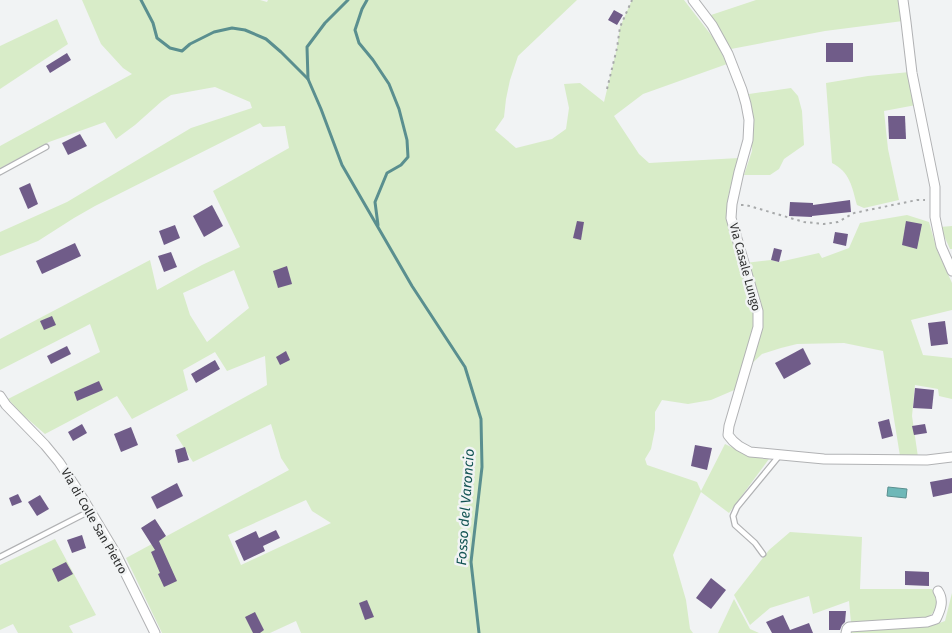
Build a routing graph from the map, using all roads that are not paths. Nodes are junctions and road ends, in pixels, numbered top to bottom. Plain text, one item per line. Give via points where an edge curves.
1 (693, 0) edge
2 (903, 0) edge
3 (46, 147) dead end
4 (0, 172) edge
5 (952, 272) edge
6 (0, 396) edge
7 (780, 455) junction
8 (952, 457) edge
9 (90, 511) junction
10 (763, 554) dead end
11 (0, 558) edge
12 (938, 591) dead end
13 (155, 633) edge
14 (846, 633) edge

1 - 7 street, Via Casale Lungo via 728,54 749,120 748,140 738,172 731,218 758,311 758,327 728,434 750,452
2 - 5 street via 912,73 935,188 935,217
3 - 4 lane
6 - 9 street, Via di Colle San Pietro via 59,462
7 - 8 street, Via Casale Lungo via 824,459 927,460
7 - 10 lane via 733,516 735,525
9 - 11 lane
9 - 13 street, Via di Colle San Pietro via 115,552
12 - 14 street via 942,603 936,619 850,627

